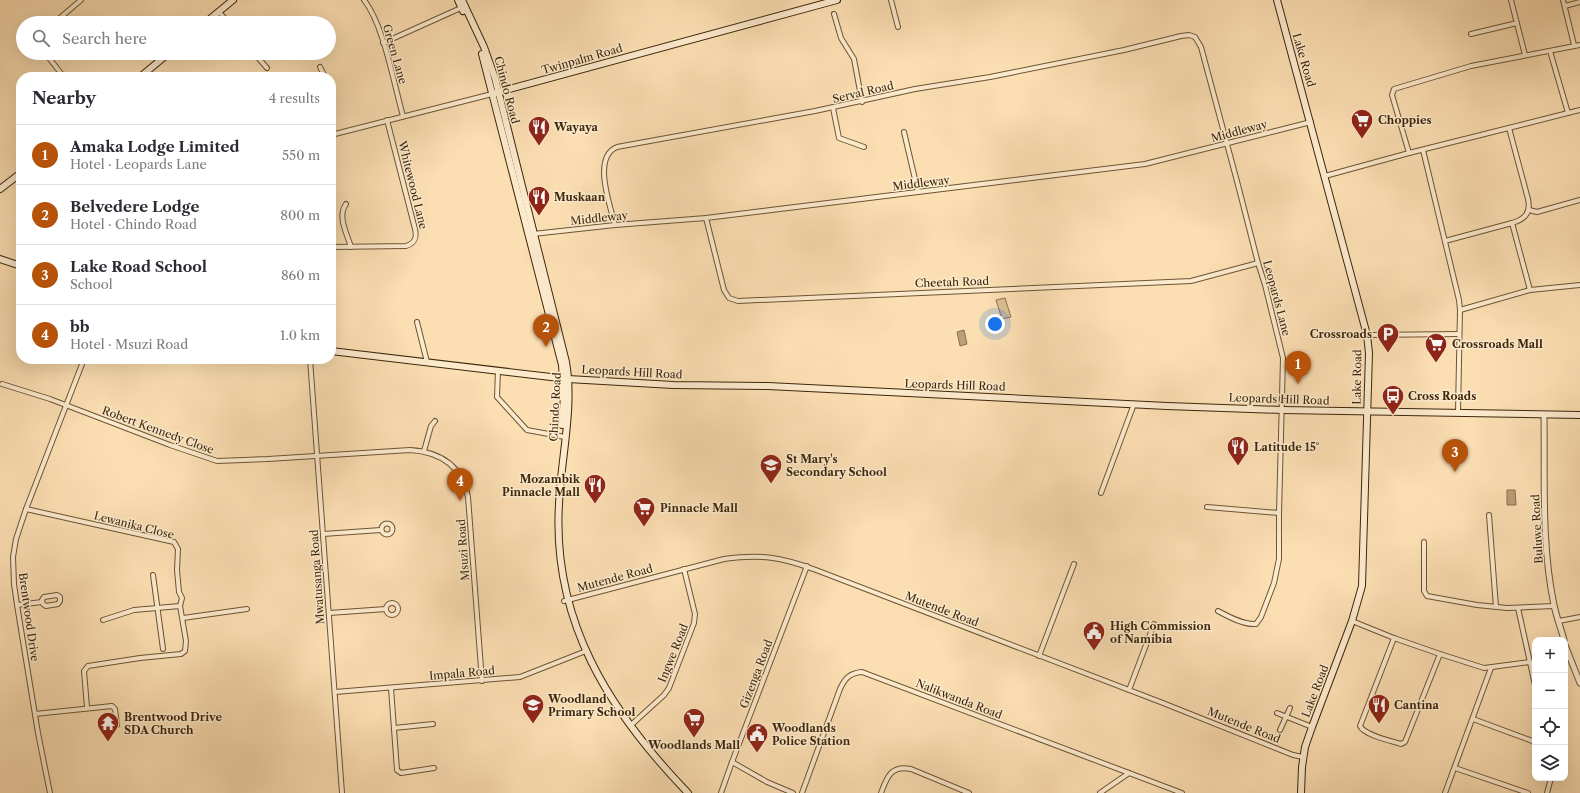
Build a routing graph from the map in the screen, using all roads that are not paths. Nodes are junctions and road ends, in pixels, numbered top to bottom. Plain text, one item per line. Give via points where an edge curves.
1 (81, 0) edge
2 (233, 0) edge
3 (364, 0) edge
4 (458, 0) edge
5 (837, 0) edge
6 (891, 0) edge
7 (1277, 0) edge
8 (1511, 0) edge
9 (1563, 0) edge
10 (1580, 2) edge
11 (463, 5) edge
12 (1565, 6) junction
13 (219, 12) junction
14 (834, 14) dead end
15 (62, 16) edge
16 (214, 16) edge
17 (223, 16) edge
18 (1517, 23) junction
19 (898, 27) dead end
20 (1471, 34) dead end
21 (1195, 37) joint
22 (384, 43) junction
23 (1574, 45) junction
24 (1580, 45) edge
25 (1550, 50) junction
26 (1525, 55) junction
27 (51, 60) edge
28 (161, 60) edge
29 (260, 60) edge
30 (320, 67) dead end
31 (267, 68) dead end
32 (60, 72) edge
33 (146, 72) edge
34 (322, 72) edge
35 (495, 93) junction
36 (862, 102) junction
37 (833, 108) junction
38 (1580, 110) edge
39 (1568, 113) junction
40 (403, 116) junction
41 (387, 120) junction
42 (1311, 122) junction
43 (1509, 128) junction
44 (904, 132) dead end
45 (336, 134) edge
46 (1227, 144) junction
47 (864, 147) dead end
48 (1423, 150) junction
49 (1409, 153) junction
50 (1325, 176) junction
51 (16, 177) edge
52 (0, 189) edge
53 (918, 192) junction
54 (1580, 200) edge
55 (346, 204) dead end
56 (1528, 210) junction
57 (706, 218) junction
58 (1512, 223) junction
59 (615, 225) junction
60 (531, 234) junction
61 (1445, 241) junction
62 (336, 247) edge
63 (351, 247) junction
64 (2, 258) edge
65 (1258, 263) junction
66 (16, 264) edge
67 (1580, 285) edge
68 (1530, 290) junction
69 (1460, 310) junction
70 (417, 322) dead end
71 (1459, 334) junction
72 (1367, 335) junction
73 (336, 352) edge
74 (427, 362) junction
75 (82, 364) edge
76 (310, 364) edge
77 (565, 367) junction
78 (498, 370) junction
79 (552, 377) junction
80 (565, 378) junction
81 (579, 379) junction
82 (2, 384) dead end
83 (566, 390) junction
84 (1367, 397) junction
85 (66, 404) junction
86 (1134, 404) junction
87 (1282, 410) junction
88 (1352, 412) junction
89 (1367, 412) junction
90 (1382, 412) junction
91 (1458, 412) junction
92 (1544, 415) junction
93 (1580, 415) edge
94 (435, 422) dead end
95 (1366, 426) junction
96 (563, 437) junction
97 (424, 451) junction
98 (318, 455) junction
99 (1101, 493) dead end
100 (1207, 507) dead end
101 (26, 509) junction
102 (1279, 513) junction
103 (1489, 515) dead end
104 (381, 530) dead end
105 (323, 534) junction
106 (1424, 542) dead end
107 (1074, 564) dead end
108 (807, 566) junction
109 (684, 569) junction
110 (153, 575) dead end
111 (566, 600) junction
112 (42, 602) dead end
113 (17, 605) junction
114 (180, 606) junction
115 (1554, 606) junction
116 (1496, 607) junction
117 (158, 608) junction
118 (1518, 608) junction
119 (247, 609) dead end
120 (386, 609) dead end
121 (1218, 611) dead end
122 (329, 613) junction
123 (1580, 617) edge
124 (183, 618) junction
125 (103, 620) dead end
126 (1352, 621) junction
127 (1559, 621) junction
128 (1154, 624) dead end
129 (1563, 637) edge
130 (1394, 638) junction
131 (163, 649) dead end
132 (584, 651) junction
133 (1568, 653) edge
134 (1440, 654) junction
135 (1039, 656) junction
136 (1530, 662) junction
137 (1491, 668) junction
138 (1532, 673) edge
139 (482, 681) junction
140 (1580, 683) edge
141 (391, 688) junction
142 (1129, 690) junction
143 (334, 692) junction
144 (87, 707) junction
145 (1290, 708) dead end
146 (1277, 713) dead end
147 (35, 714) junction
148 (1286, 717) junction
149 (1473, 719) junction
150 (433, 724) dead end
151 (117, 725) dead end
152 (629, 726) junction
153 (1312, 727) junction
154 (394, 728) junction
155 (1280, 730) dead end
156 (1532, 741) edge
157 (1303, 757) junction
158 (732, 762) junction
159 (434, 768) dead end
160 (1455, 768) junction
161 (1129, 773) junction
162 (1550, 781) edge
163 (721, 792) edge
164 (50, 793) edge
165 (342, 793) edge
166 (683, 793) edge
167 (688, 793) edge
168 (793, 793) edge
169 (802, 793) edge
170 (881, 793) edge
171 (969, 793) edge
172 (1100, 793) edge
173 (1182, 793) edge
174 (1301, 793) edge
175 (1445, 793) edge
176 (1528, 793) edge
177 (1547, 793) edge

1 - 15 street
2 - 13 main road
3 - 22 street, Green Lane via 375,17
4 - 11 main road, Chindo Road
5 - 35 main road, Twinpalm Road
6 - 19 street
7 - 42 main road, Lake Road
8 - 18 street
9 - 12 street
10 - 12 street
11 - 22 street
11 - 35 main road, Chindo Road
12 - 23 street
13 - 16 main road
13 - 17 street
14 - 36 street via 841,38 854,59
18 - 20 street
18 - 26 street
21 - 36 street, Serval Road via 1181,36 1124,50 915,89
21 - 46 street, Leopards Lane via 1201,47
22 - 40 street, Green Lane
23 - 24 street
23 - 25 street
25 - 26 street
25 - 39 street
26 - 49 street via 1471,66 1394,89 1392,96
27 - 32 street
28 - 33 main road
29 - 31 street
30 - 34 street
35 - 40 street, Twinpalm Road
35 - 60 main road, Chindo Road
36 - 37 street, Serval Road
37 - 47 street via 839,138
37 - 59 street, Serval Road via 613,148 606,155 604,170
38 - 39 street
39 - 43 street
40 - 41 street, Twinpalm Road
41 - 45 street, Twinpalm Road
41 - 63 street, Whitewood Lane via 416,239 414,243 406,246
42 - 46 street, Middleway
42 - 50 main road, Lake Road
43 - 48 street
43 - 56 street via 1528,199
44 - 53 street
46 - 53 street, Middleway via 1145,164
46 - 65 street, Leopards Lane
48 - 49 street
48 - 61 street
49 - 50 street
50 - 72 main road, Lake Road
51 - 52 main road
53 - 57 street, Middleway
54 - 56 street via 1537,212
55 - 63 street via 342,209 342,216
56 - 58 street via 1521,220
57 - 59 street, Middleway
57 - 65 street, Cheetah Road via 724,290 729,298 738,301 1185,281
58 - 61 street
58 - 68 street
59 - 60 street, Middleway
60 - 77 main road, Chindo Road
61 - 69 street
62 - 63 street, Whitewood Lane
64 - 66 main road
65 - 87 street, Leopards Lane via 1283,358
67 - 68 street
68 - 69 street
69 - 71 street
70 - 74 street
71 - 72 street
71 - 91 street
72 - 84 main road, Lake Road
73 - 74 main road, Leopards Hill Road
74 - 78 main road, Leopards Hill Road
75 - 85 street, Brentwood Drive
76 - 98 street, Mwatusanga Road
77 - 79 main road
77 - 80 main road, Chindo Road
77 - 81 main road
78 - 79 main road, Leopards Hill Road
78 - 96 street via 497,397 524,428
79 - 80 main road, Leopards Hill Road
79 - 83 main road via 562,383
80 - 81 main road, Leopards Hill Road
80 - 83 main road, Chindo Road
81 - 83 main road
81 - 86 main road, Leopards Hill Road
82 - 85 street, Robert Kennedy Close
83 - 96 main road, Chindo Road
84 - 88 main road via 1360,410
84 - 89 main road, Lake Road
84 - 90 main road via 1372,405
85 - 98 street, Robert Kennedy Close via 216,461
85 - 101 street, Brentwood Drive
86 - 87 main road, Leopards Hill Road
86 - 99 street
87 - 88 main road, Leopards Hill Road
87 - 102 street, Leopards Lane
88 - 89 main road, Leopards Hill Road
88 - 95 main road via 1361,415
89 - 90 main road, Leopards Hill Road
89 - 95 main road, Lake Road
90 - 91 main road, Leopards Hill Road
90 - 95 main road via 1373,416
91 - 92 main road, Leopards Hill Road
92 - 93 main road, Leopards Hill Road
92 - 115 street, Buluwe Road via 1546,544
94 - 97 street via 431,426
95 - 126 main road, Lake Road via 1362,575
96 - 111 main road, Chindo Road via 555,503 555,532 556,557
97 - 98 street, Msuzi Road via 397,450
97 - 139 street, Msuzi Road via 442,458 453,466 467,491
98 - 105 street, Mwatusanga Road
100 - 102 street
101 - 113 street, Brentwood Drive via 13,557
101 - 114 street, Lewanika Close via 174,542 178,549 178,576 182,598
102 - 121 street, Leopards Lane via 1277,570 1259,622 1252,624
103 - 116 street
104 - 105 street
105 - 122 street, Mwatusanga Road
106 - 116 street via 1424,590 1427,596
107 - 135 street
108 - 109 street, Mutende Road via 770,557 741,557
108 - 135 street, Mutende Road
108 - 158 street, Gizenga Road
109 - 111 street, Mutende Road
109 - 152 street, Ingwe Road via 695,614 694,623 669,688
110 - 117 street
111 - 132 main road, Chindo Road via 571,624
112 - 113 street
113 - 147 street, Brentwood Drive
114 - 117 street
114 - 124 street, Lewanika Close
115 - 118 street
115 - 127 street, Buluwe Road
116 - 118 street
117 - 125 street via 134,610
117 - 131 street
118 - 136 street
119 - 124 street
120 - 122 street
122 - 143 street, Mwatusanga Road
123 - 127 street
124 - 144 street, Lewanika Close via 186,646 181,654 85,668
126 - 130 street
126 - 153 main road, Lake Road
127 - 129 street, Buluwe Road
128 - 142 street
130 - 134 street
130 - 134 street via 1360,726 1364,731 1381,738 1401,744 1405,742
132 - 139 street, Impala Road via 526,676
132 - 152 main road, Chindo Road via 604,692
133 - 140 street
134 - 137 street
135 - 142 street, Mutende Road
136 - 137 street
136 - 138 street
137 - 149 street
139 - 141 street, Impala Road
141 - 143 street, Impala Road
141 - 154 street
142 - 157 street, Mutende Road
143 - 165 street, Mwatusanga Road
144 - 147 street
144 - 151 street via 112,706 115,709
145 - 148 street
146 - 148 street
147 - 164 street, Brentwood Drive
148 - 153 street
148 - 155 street
149 - 156 street
149 - 160 street
150 - 154 street
152 - 166 main road, Chindo Road
152 - 167 main road, Chindo Road
153 - 157 main road, Lake Road
154 - 159 street via 396,768 399,772
157 - 174 main road, Lake Road
158 - 163 street, Gizenga Road
158 - 168 street
160 - 175 street
160 - 176 street
161 - 169 street, Nalikwanda Road via 862,672 850,675 842,685
161 - 172 street
161 - 173 street, Nalikwanda Road
162 - 177 street
170 - 171 street via 889,774 903,767

